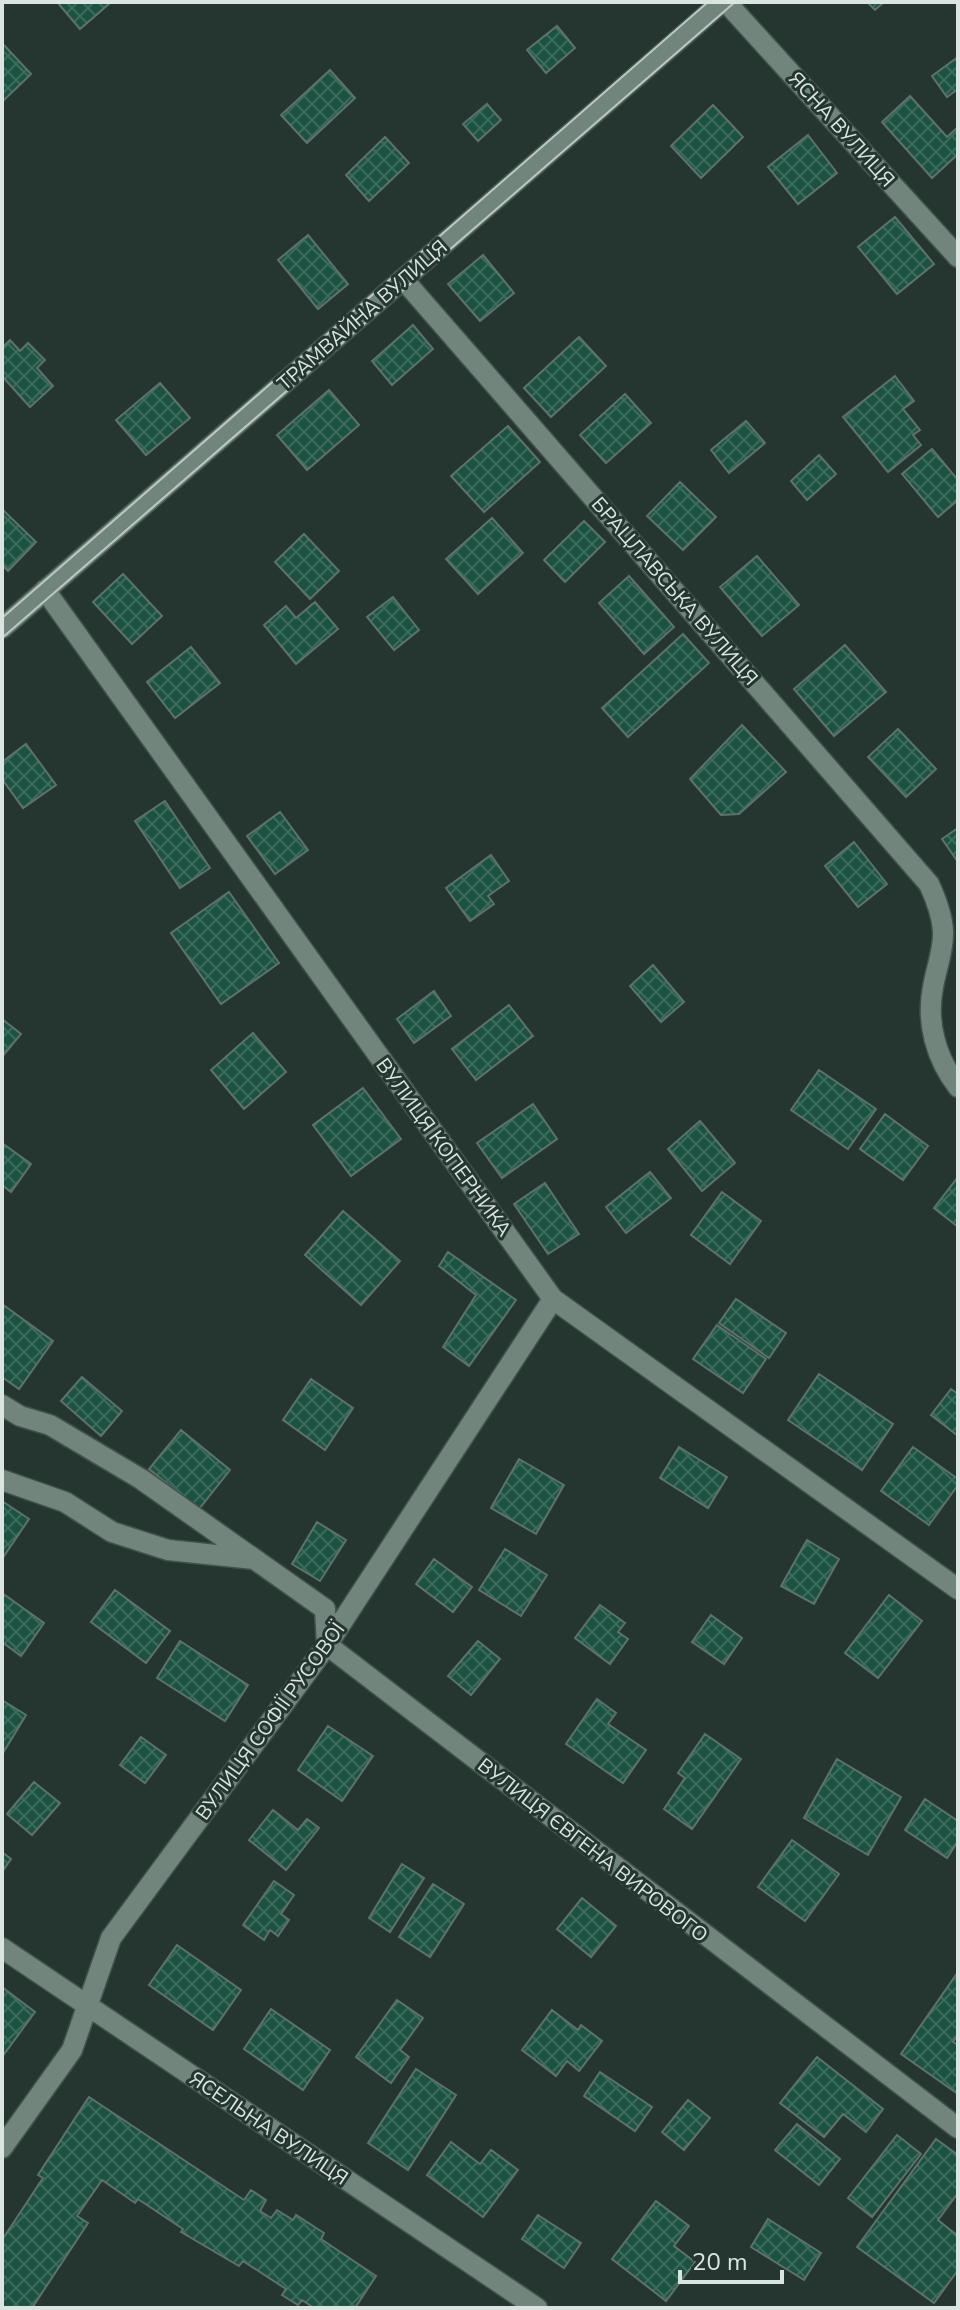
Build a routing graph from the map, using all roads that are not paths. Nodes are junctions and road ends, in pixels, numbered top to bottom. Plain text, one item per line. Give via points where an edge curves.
1 (724, 2) edge
2 (958, 257) edge
3 (403, 279) junction
4 (45, 590) junction
5 (2, 628) edge
6 (958, 1087) edge
7 (553, 1299) junction
8 (2, 1405) edge
9 (2, 1480) edge
10 (255, 1559) junction
11 (958, 1589) edge
12 (327, 1645) junction
13 (2, 1948) edge
14 (87, 2006) junction
15 (958, 2128) edge
16 (2, 2148) edge
17 (537, 2308) edge

1 - 2 street, ЯСНА ВУЛИЦЯ
1 - 3 street, ТРАМВАЙНА ВУЛИЦЯ
3 - 4 street, ТРАМВАЙНА ВУЛИЦЯ
3 - 6 street, БРАЦЛАВСЬКА ВУЛИЦЯ via 929,884 940,908 943,934 932,989 931,1030 944,1068
4 - 5 street, ТРАМВАЙНА ВУЛИЦЯ
4 - 7 street, ВУЛИЦЯ КОПЕРНИКА
7 - 11 street, ВУЛИЦЯ КОПЕРНИКА
7 - 12 street, ВУЛИЦЯ СОФІЇ РУСОВОЇ
8 - 10 street via 50,1425 128,1471
9 - 10 street via 65,1502 112,1532 168,1550
10 - 12 street via 325,1609
12 - 14 street, ВУЛИЦЯ СОФІЇ РУСОВОЇ via 111,1938
12 - 15 street, ВУЛИЦЯ ЄВГЕНА ВИРОВОГО
13 - 14 street, ЯСЕЛЬНА ВУЛИЦЯ
14 - 16 street, ВУЛИЦЯ СОФІЇ РУСОВОЇ via 72,2050
14 - 17 street, ЯСЕЛЬНА ВУЛИЦЯ

